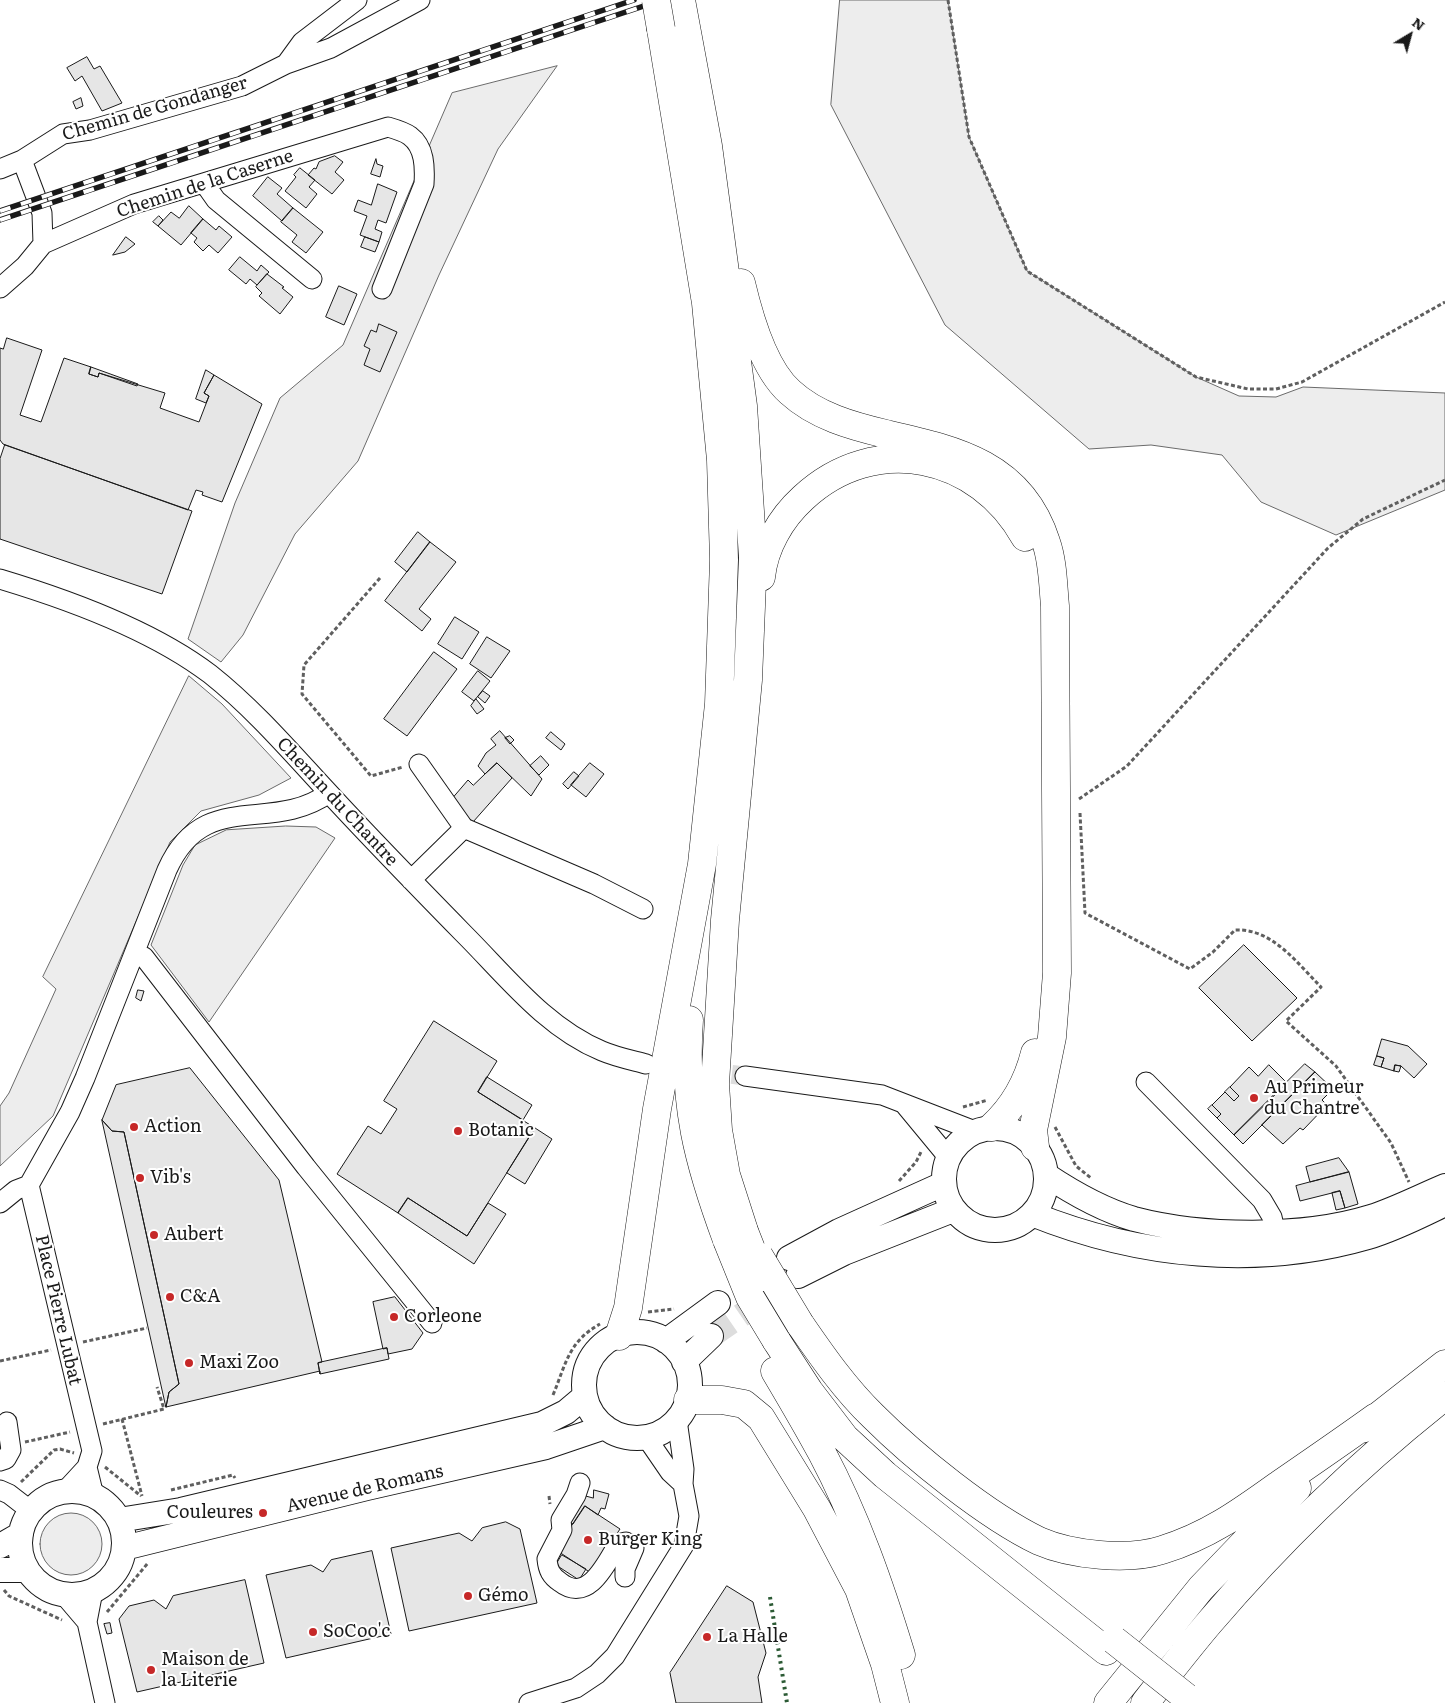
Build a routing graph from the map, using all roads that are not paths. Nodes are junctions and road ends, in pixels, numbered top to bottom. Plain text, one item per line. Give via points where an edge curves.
1 (357, 0) edge
2 (420, 0) edge
3 (656, 0) edge
4 (681, 0) edge
5 (674, 30) junction
6 (286, 64) junction
7 (708, 146) junction
8 (22, 160) junction
9 (0, 169) edge
10 (204, 183) junction
11 (43, 244) junction
12 (312, 279) dead end
13 (0, 288) edge
14 (382, 289) dead end
15 (0, 579) edge
16 (748, 680) junction
17 (418, 764) road end
18 (329, 793) junction
19 (464, 828) junction
20 (411, 880) junction
21 (696, 904) junction
22 (643, 909) dead end
23 (135, 952) junction
24 (646, 1064) dead end
25 (745, 1076) tunnel mouth
26 (1146, 1082) dead end
27 (904, 1104) junction
28 (984, 1129) junction
29 (1035, 1147) junction
30 (948, 1157) junction
31 (1046, 1175) junction
32 (943, 1184) junction
33 (29, 1186) junction
34 (1445, 1186) edge
35 (0, 1203) edge
36 (1445, 1204) edge
37 (953, 1210) junction
38 (1032, 1214) junction
39 (1276, 1232) junction
40 (729, 1240) junction
41 (1224, 1256) junction
42 (718, 1303) dead end
43 (432, 1323) dead end
44 (619, 1336) junction
45 (711, 1336) tunnel mouth
46 (782, 1337) junction
47 (666, 1341) junction
48 (684, 1362) junction
49 (1445, 1364) edge
50 (586, 1396) junction
51 (1445, 1396) edge
52 (682, 1410) junction
53 (1376, 1417) junction
54 (7, 1422) dead end
55 (605, 1427) junction
56 (646, 1437) junction
57 (0, 1461) edge
58 (88, 1462) junction
59 (580, 1483) dead end
60 (683, 1484) junction
61 (5, 1492) edge
62 (64, 1492) junction
63 (94, 1496) junction
64 (31, 1511) junction
65 (119, 1520) junction
66 (20, 1534) junction
67 (0, 1546) edge
68 (124, 1548) junction
69 (28, 1570) junction
70 (626, 1576) dead end
71 (2, 1580) edge
72 (93, 1591) junction
73 (64, 1595) junction
74 (87, 1622) junction
75 (1210, 1622) junction
76 (577, 1696) edge
77 (1183, 1701) edge
78 (105, 1703) edge
79 (529, 1703) edge
80 (895, 1703) edge
81 (912, 1703) edge
82 (1108, 1703) edge
83 (1145, 1703) edge
84 (1157, 1703) edge

1 - 6 street via 302,42
2 - 6 street, Chemin de Gondanger via 331,48
3 - 5 highway, bridge
4 - 5 highway
5 - 7 highway
5 - 21 highway via 721,460 724,560 719,704
6 - 8 street, Chemin de Gondanger via 242,86 90,130 63,134
7 - 16 highway via 743,406 753,557
7 - 29 highway via 748,314 768,364 789,392 816,411 852,426 973,458 1017,490 1046,542 1055,606 1057,973 1052,1037 1033,1130
8 - 9 street, Chemin de Gondanger
8 - 11 street via 42,213
10 - 11 street, Chemin de la Caserne via 134,204
10 - 12 street via 216,200
10 - 14 street, Chemin de la Caserne via 388,126 411,136 426,165 424,184
11 - 13 street, Chemin de la Caserne via 25,266
15 - 18 street, Chemin du Chantre via 86,609 173,650 210,674
16 - 28 highway via 762,567 768,549 793,506 830,477 863,462 880,459 918,461 953,469 980,485 1006,508 1026,539 1036,570 1041,614 1039,1033 1028,1076 1015,1100
16 - 40 highway via 725,920 714,1084 726,1176
17 - 19 street
18 - 20 street, Chemin du Chantre
18 - 23 street via 301,808 214,821 189,836 173,858
19 - 20 street
19 - 22 street via 524,852
20 - 24 street, Chemin du Chantre via 542,1014 602,1051
21 - 40 highway via 686,1054 694,1138 711,1197
21 - 44 highway via 657,1109 628,1308
23 - 33 street via 70,1112
23 - 43 street via 144,957 306,1168
25 - 27 street via 882,1095
26 - 39 street via 1262,1200
27 - 28 street
27 - 30 street
28 - 29 main road via 1008,1129
28 - 30 main road via 959,1142
29 - 31 main road via 1043,1160
30 - 32 main road
31 - 38 main road via 1041,1203
31 - 39 main road via 1110,1210 1135,1219 1214,1230
32 - 37 main road
32 - 37 main road via 839,1231 794,1267 844,1253
33 - 35 street via 16,1190
33 - 58 street, Place Pierre Lubat via 92,1451
34 - 39 main road via 1372,1217 1329,1227
36 - 41 main road via 1368,1237 1298,1251
37 - 38 main road via 975,1227 988,1230 1015,1227
38 - 41 main road via 1100,1238 1146,1249
39 - 41 street via 1278,1244 1251,1247
40 - 46 highway, bridge via 766,1286
42 - 47 main road
44 - 47 main road via 643,1333
44 - 50 main road via 608,1341 591,1359 584,1384
45 - 48 main road
46 - 53 highway via 830,1367 872,1416 908,1448 1006,1522 1040,1541 1073,1550 1131,1556 1160,1551 1219,1527
46 - 77 highway, bridge via 845,1413 882,1450 1110,1646
46 - 81 highway via 822,1454 848,1508 886,1607
47 - 48 main road
48 - 52 main road via 690,1387
49 - 53 highway
50 - 55 main road via 592,1413
50 - 65 main road, Avenue de Romans via 566,1412 542,1424 181,1510
51 - 75 highway via 1406,1426 1312,1512
52 - 56 main road via 658,1434
52 - 60 street
52 - 80 highway via 722,1400 744,1404 761,1418 817,1509 859,1589
53 - 82 highway via 1244,1541 1200,1588
54 - 57 street via 11,1450 6,1459
55 - 56 main road via 624,1436
55 - 68 main road, Avenue de Romans via 546,1447
56 - 60 street via 670,1472
58 - 62 street
58 - 63 street, Place Pierre Lubat
59 - 70 street via 561,1520 562,1530 547,1559 550,1574 572,1588 587,1586 601,1572 618,1544 626,1542 634,1548 624,1569
60 - 76 street via 689,1516 684,1546 615,1656
61 - 64 street
62 - 63 main road via 84,1492
62 - 64 main road via 46,1498
63 - 65 main road
64 - 66 main road
65 - 68 main road
66 - 67 main road
66 - 69 main road via 21,1553
68 - 72 main road via 114,1573
69 - 71 main road
69 - 73 main road via 43,1586
72 - 73 main road
72 - 74 street
73 - 74 street
74 - 78 street
75 - 83 highway
75 - 84 highway
76 - 79 street

